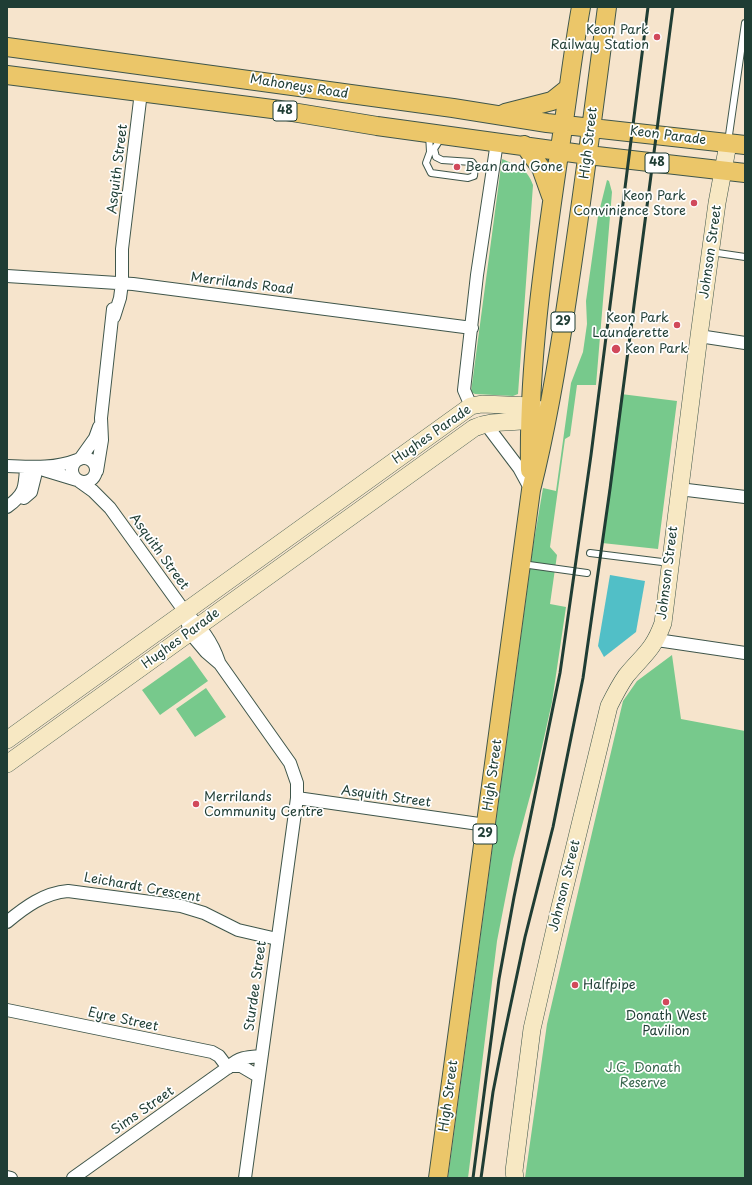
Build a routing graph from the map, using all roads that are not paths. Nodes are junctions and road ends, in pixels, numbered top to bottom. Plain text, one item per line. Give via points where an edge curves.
1 (581, 7) edge
2 (607, 7) edge
3 (745, 23) edge
4 (12, 47) edge
5 (10, 76) edge
6 (567, 89) junction
7 (141, 92) junction
8 (453, 108) junction
9 (500, 114) junction
10 (563, 124) junction
11 (591, 127) junction
12 (436, 134) junction
13 (497, 142) junction
14 (736, 144) edge
15 (524, 145) junction
16 (560, 151) junction
17 (588, 155) junction
18 (723, 170) junction
19 (745, 173) edge
20 (552, 198) junction
21 (711, 252) junction
22 (745, 257) edge
23 (7, 276) edge
24 (118, 283) junction
25 (472, 328) junction
26 (699, 336) junction
27 (745, 343) edge
28 (471, 406) junction
29 (531, 414) junction
30 (547, 416) junction
31 (101, 418) junction
32 (485, 423) junction
33 (432, 434) junction
34 (444, 449) junction
35 (78, 460) junction
36 (7, 466) edge
37 (31, 467) junction
38 (96, 472) junction
39 (78, 481) junction
40 (679, 488) junction
41 (531, 490) junction
42 (745, 497) edge
43 (11, 504) edge
44 (110, 508) junction
45 (590, 553) dead end
46 (670, 562) junction
47 (520, 564) junction
48 (587, 573) dead end
49 (185, 612) junction
50 (195, 629) junction
51 (657, 640) junction
52 (745, 653) edge
53 (61, 701) junction
54 (73, 717) junction
55 (7, 740) edge
56 (7, 764) edge
57 (297, 798) junction
58 (486, 825) junction
59 (7, 922) edge
60 (277, 939) junction
61 (7, 1010) edge
62 (261, 1056) junction
63 (229, 1067) junction
64 (258, 1076) junction
65 (514, 1176) edge
66 (7, 1178) edge
67 (11, 1178) edge
68 (73, 1178) edge
69 (246, 1178) edge
70 (438, 1178) edge

1 - 6 main road, High Street / 29
2 - 11 main road, High Street / 29
3 - 14 lane
4 - 5 main road
4 - 8 main road, Mahoneys Road / 48
5 - 7 main road, Mahoneys Road / 48
6 - 9 main road via 552,101
6 - 10 main road, High Street / 29
7 - 12 main road, Mahoneys Road / 48
7 - 24 street, Asquith Street via 122,249 116,268
8 - 9 main road, Mahoneys Road / 48
8 - 12 main road via 451,123
9 - 10 main road, Mahoneys Road / 48
10 - 11 main road, Mahoneys Road / 48
10 - 16 main road, High Street / 29
11 - 14 main road, Keon Parade / 48
11 - 17 main road, High Street / 29
12 - 12 lane via 436,157 442,160 472,162 475,166 474,176 468,178 431,173 426,163
12 - 13 main road, Mahoneys Road / 48
13 - 15 main road, Mahoneys Road / 48
13 - 25 street via 477,275
14 - 18 street, Johnson Street
15 - 16 main road, Mahoneys Road / 48
15 - 20 main road via 541,168
16 - 17 main road, Mahoneys Road / 48
16 - 20 main road, High Street / 29
17 - 18 main road, 48
17 - 30 main road, High Street / 29
18 - 19 main road, 48
18 - 21 street, Johnson Street
20 - 29 main road, High Street / 29
21 - 22 lane
21 - 26 street, Johnson Street
23 - 24 street, Merrilands Road
24 - 25 street, Merrilands Road
24 - 31 street, Asquith Street
25 - 28 street via 464,390
26 - 27 street
26 - 40 street, Johnson Street
28 - 29 street, Hughes Parade via 482,404
28 - 33 street, Hughes Parade
29 - 30 street, Hughes Parade
29 - 32 street, Hughes Parade
29 - 41 main road, High Street / 29
30 - 41 main road, High Street / 29 via 544,441
31 - 35 street, Asquith Street via 95,438
31 - 38 street, Asquith Street via 102,440
32 - 34 street, Hughes Parade
32 - 41 street via 519,468
33 - 34 street
33 - 49 street, Hughes Parade
34 - 50 street, Hughes Parade
35 - 37 street via 64,465
35 - 38 street via 92,460
35 - 39 street via 72,470
36 - 37 street
37 - 39 street
37 - 43 street via 24,490
38 - 39 street via 89,481
38 - 44 street, Asquith Street
39 - 44 street, Asquith Street via 93,491
40 - 42 street
40 - 46 street, Johnson Street
41 - 47 main road, High Street / 29
44 - 49 street, Asquith Street
45 - 46 lane
46 - 51 street, Johnson Street via 663,623
47 - 48 lane
47 - 58 main road, High Street / 29
49 - 50 street, Asquith Street
49 - 53 street, Hughes Parade
50 - 54 street, Hughes Parade
50 - 57 street, Asquith Street via 214,649 220,664 290,763 297,783
51 - 52 street
51 - 65 street, Johnson Street via 626,676 609,706 558,911 532,1029
53 - 54 street
53 - 55 street, Hughes Parade
54 - 56 street, Hughes Parade
57 - 58 street, Asquith Street
57 - 60 street, Sturdee Street
58 - 70 main road, High Street / 29
59 - 60 street, Leichardt Crescent via 39,899 68,891 187,908 204,913 238,930
60 - 62 street, Sturdee Street
61 - 63 street, Eyre Street via 212,1052
62 - 63 street, Sims Street via 243,1057
62 - 64 street, Sturdee Street
63 - 64 street via 241,1066
63 - 68 street, Sims Street
64 - 69 street, Sturdee Street
66 - 67 street

